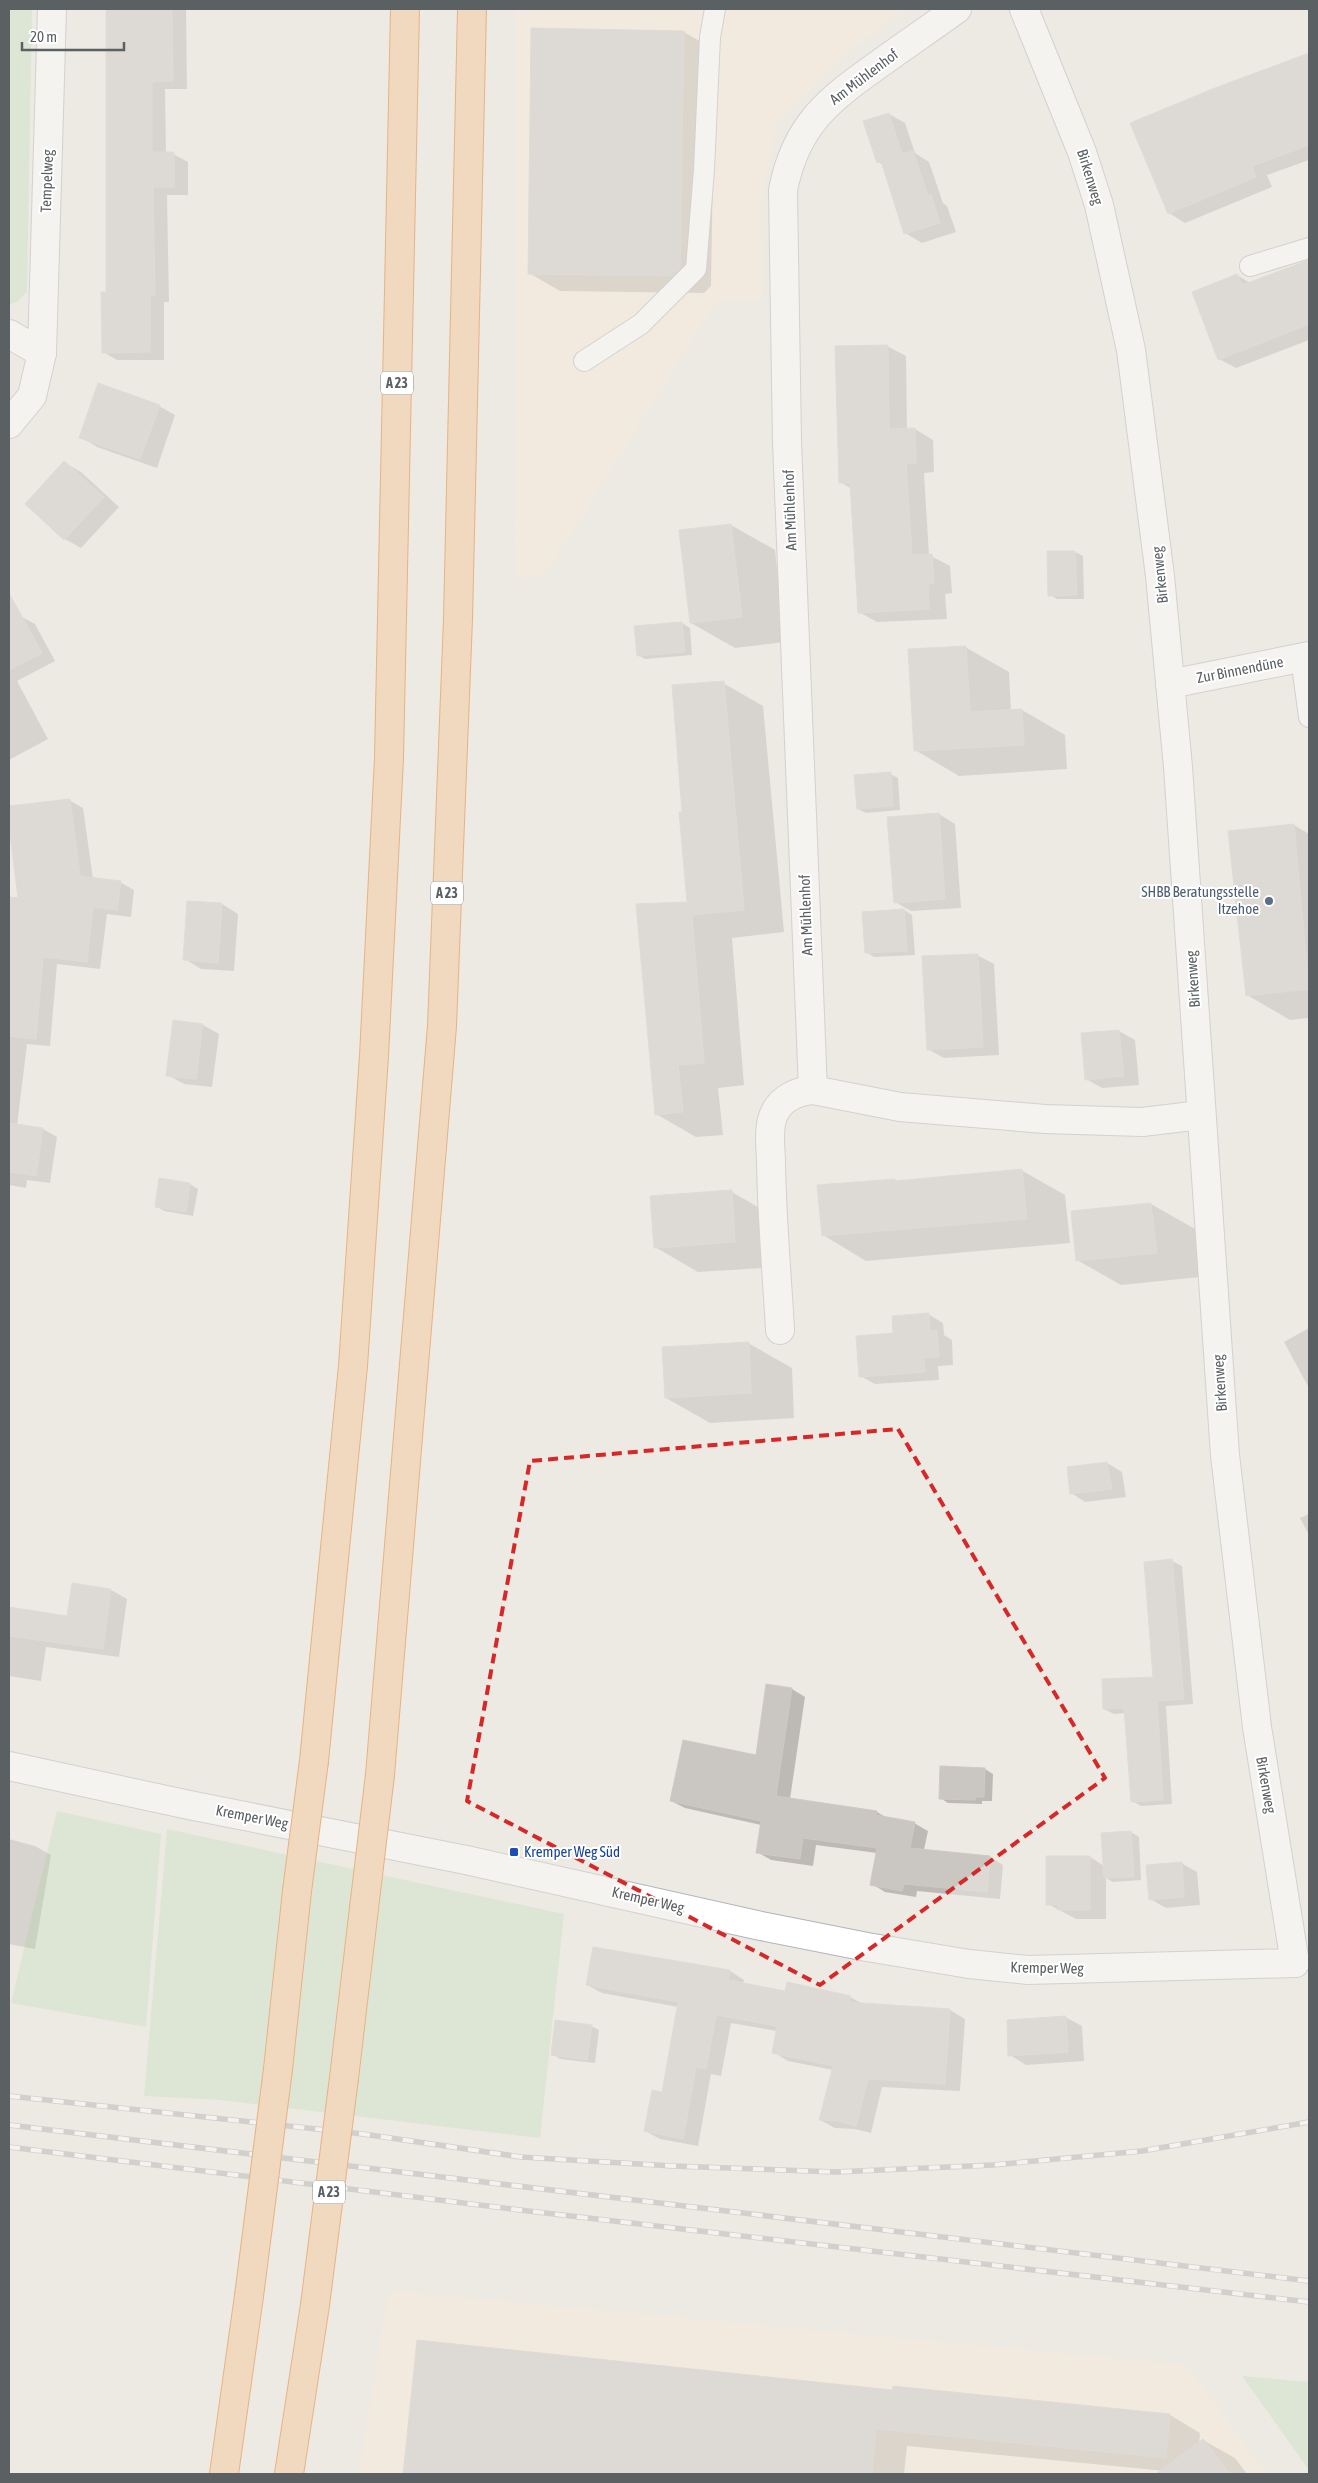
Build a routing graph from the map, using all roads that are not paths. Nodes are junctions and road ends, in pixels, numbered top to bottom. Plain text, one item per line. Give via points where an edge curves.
1 (52, 9) edge
2 (405, 9) edge
3 (472, 9) edge
4 (714, 9) edge
5 (956, 9) edge
6 (1024, 9) edge
7 (1309, 248) edge
8 (1250, 266) dead end
9 (9, 334) edge
10 (42, 353) junction
11 (584, 361) dead end
12 (9, 424) edge
13 (1305, 657) edge
14 (1170, 684) junction
15 (1309, 717) edge
16 (813, 1090) junction
17 (1201, 1115) junction
18 (780, 1330) dead end
19 (9, 1766) edge
20 (1302, 1971) edge
21 (224, 2474) edge
22 (289, 2474) edge

1 - 10 street, Tempelweg
2 - 21 highway, A 23, bridge via 389,758 374,1056 353,1366 314,1761 278,2069
3 - 22 highway, A 23, bridge via 458,619 442,1026 380,1775 315,2305
4 - 11 lane via 696,269 641,324
5 - 16 street, Am Mühlenhof via 835,96 798,144 783,190 787,442
6 - 14 street, Birkenweg via 1082,152 1115,270 1131,350 1160,576
7 - 8 lane
9 - 10 street
10 - 12 street, Tempelweg via 32,396
13 - 14 street, Zur Binnendüne
13 - 15 lane
14 - 17 street, Birkenweg
16 - 17 street via 900,1107 1045,1119 1142,1122
16 - 18 street via 803,1090 782,1103 775,1112 770,1132
17 - 20 street, Birkenweg via 1225,1455 1257,1727
19 - 20 street, Kremper Weg via 466,1860 780,1930 969,1964 1028,1970

